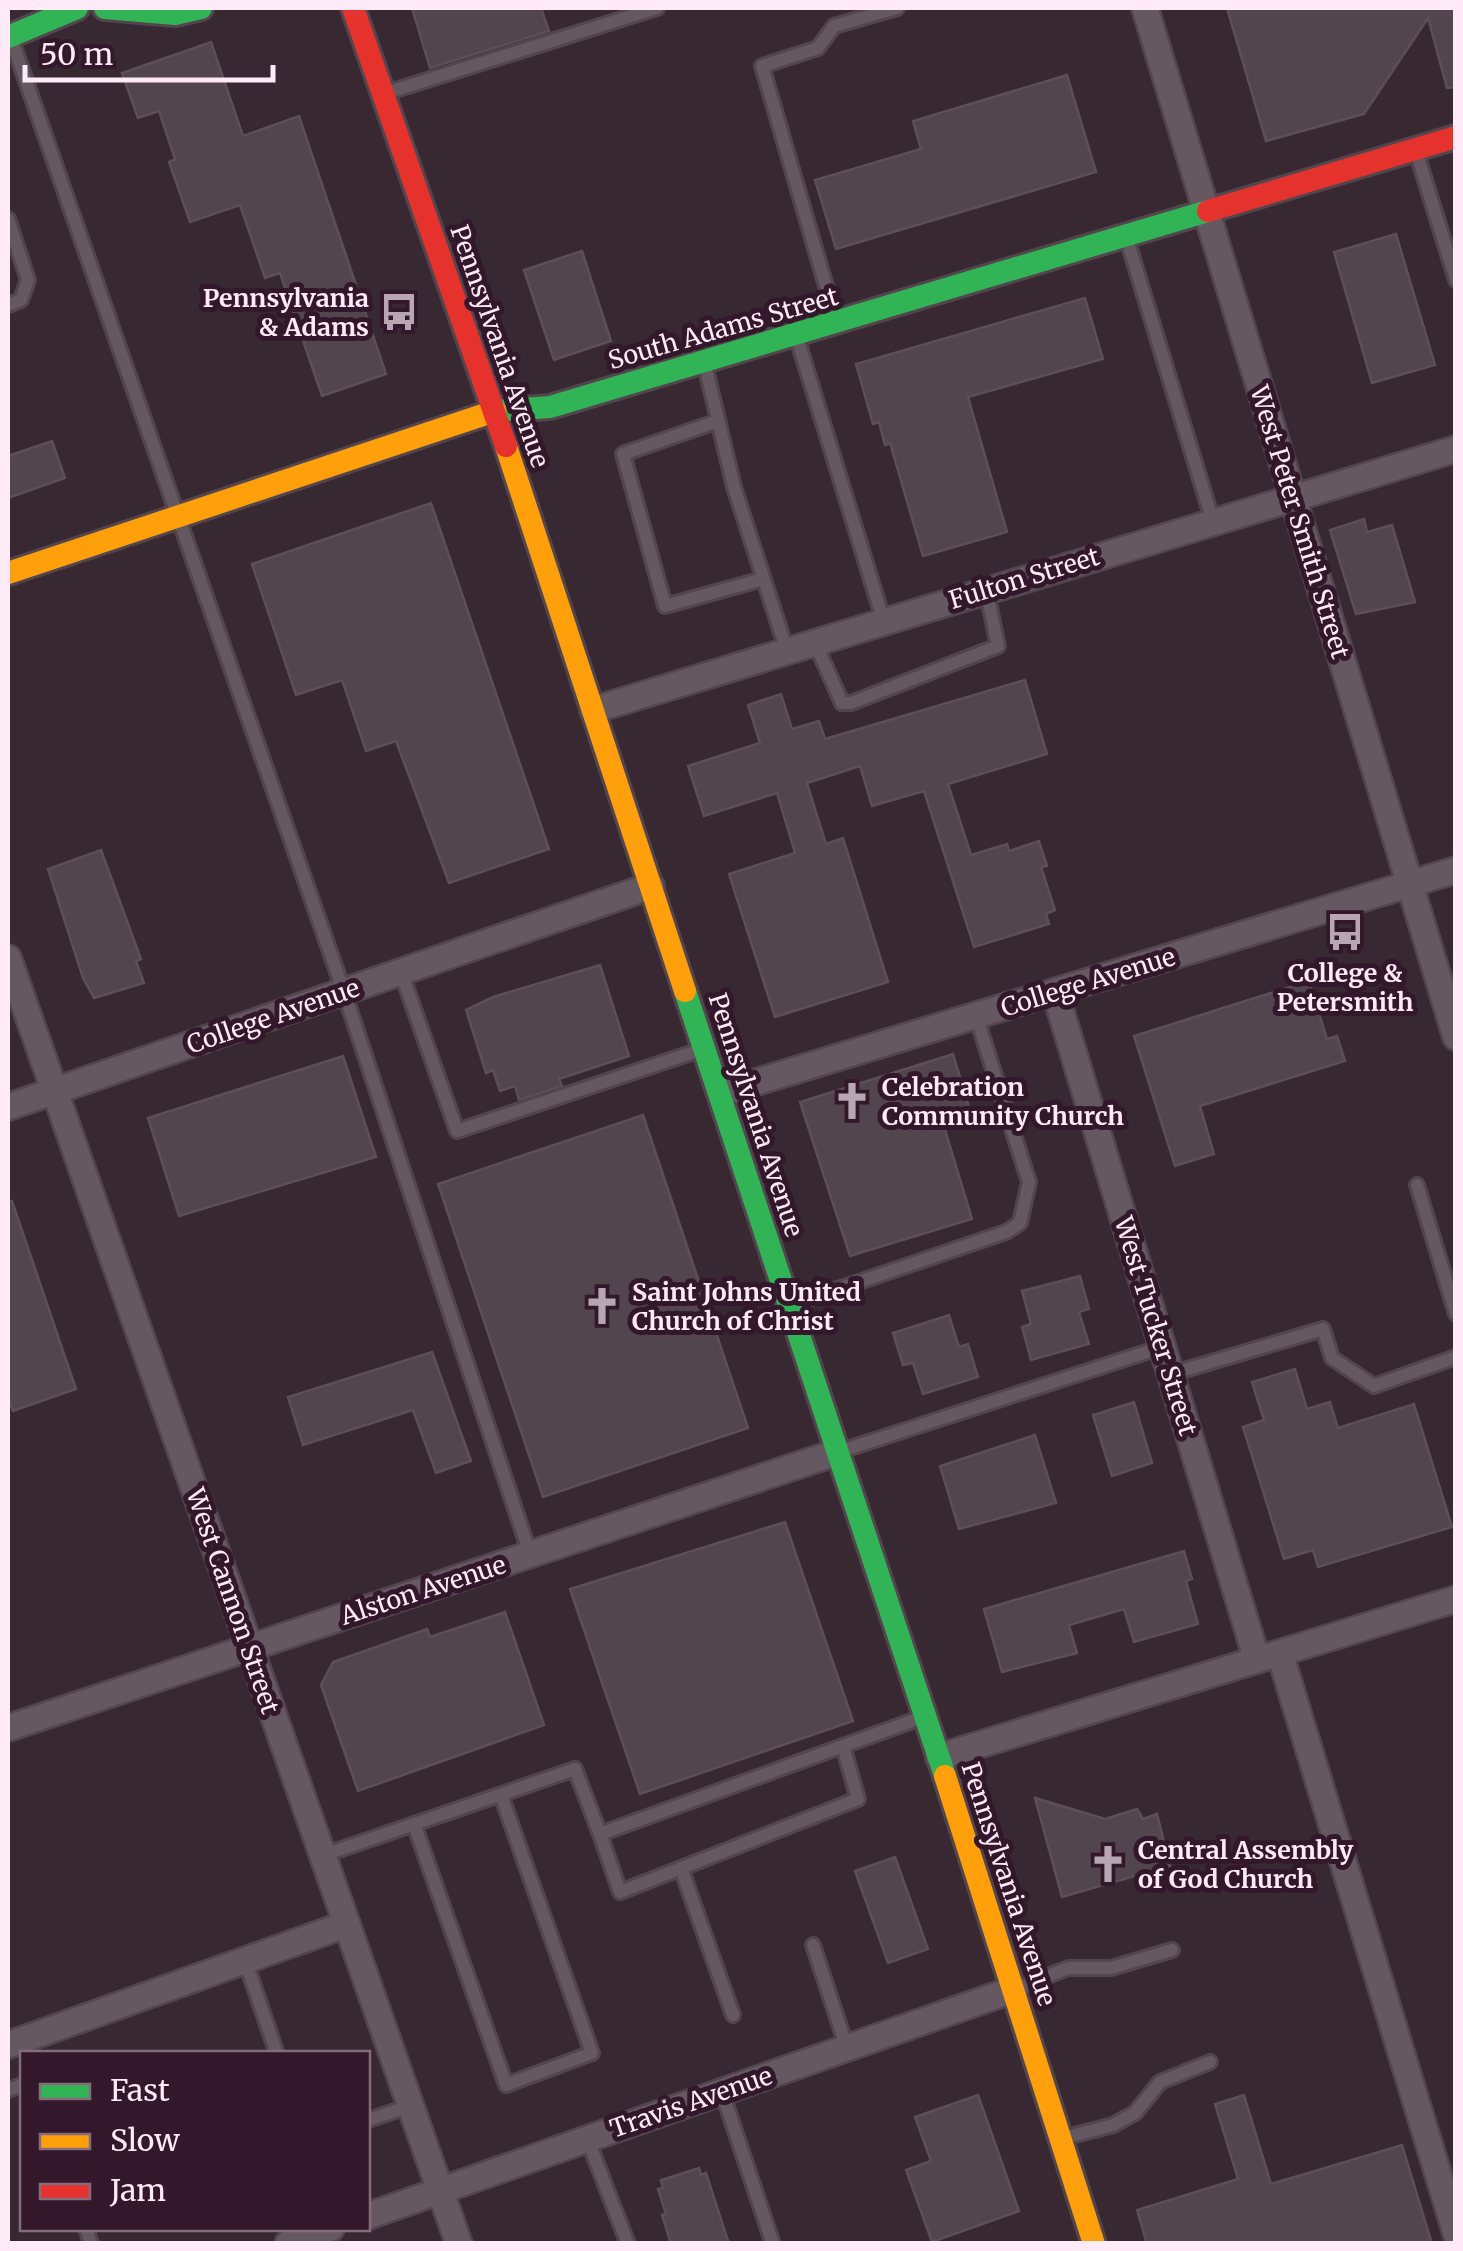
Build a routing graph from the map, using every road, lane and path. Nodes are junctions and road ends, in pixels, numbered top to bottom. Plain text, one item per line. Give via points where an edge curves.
1 (78, 8) edge
2 (106, 8) edge
3 (201, 8) edge
4 (353, 8) edge
5 (658, 8) edge
6 (897, 8) edge
7 (1145, 8) edge
8 (9, 37) edge
9 (383, 94) junction
10 (1456, 137) edge
11 (1416, 149) junction
12 (1207, 212) junction
13 (8, 218) edge
14 (1126, 236) junction
15 (1456, 280) edge
16 (8, 304) edge
17 (838, 324) junction
18 (796, 336) junction
19 (704, 362) junction
20 (494, 411) junction
21 (718, 421) junction
22 (1456, 449) edge
23 (1292, 498) junction
24 (178, 516) junction
25 (1213, 522) junction
26 (8, 572) edge
27 (763, 579) junction
28 (986, 588) junction
29 (884, 622) junction
30 (815, 643) junction
31 (787, 651) junction
32 (593, 710) junction
33 (1456, 870) edge
34 (1408, 885) junction
35 (652, 886) junction
36 (8, 958) edge
37 (402, 972) junction
38 (344, 992) junction
39 (1055, 992) junction
40 (976, 1016) junction
41 (1456, 1037) edge
42 (705, 1048) junction
43 (54, 1091) junction
44 (720, 1093) junction
45 (8, 1107) edge
46 (1416, 1185) dead end
47 (790, 1305) junction
48 (1456, 1314) edge
49 (1162, 1347) junction
50 (1456, 1357) edge
51 (1170, 1374) junction
52 (838, 1452) junction
53 (530, 1554) junction
54 (1456, 1598) edge
55 (249, 1648) junction
56 (1269, 1657) junction
57 (926, 1716) junction
58 (8, 1728) edge
59 (842, 1746) junction
60 (939, 1756) junction
61 (501, 1794) junction
62 (414, 1824) junction
63 (600, 1834) junction
64 (324, 1855) junction
65 (682, 1871) junction
66 (346, 1924) junction
67 (813, 1944) dead end
68 (1172, 1950) dead end
69 (246, 1960) junction
70 (1016, 1989) junction
71 (733, 2015) dead end
72 (8, 2045) edge
73 (847, 2048) junction
74 (276, 2051) edge
75 (1210, 2062) dead end
76 (722, 2092) junction
77 (410, 2106) junction
78 (370, 2119) edge
79 (587, 2138) junction
80 (1062, 2138) junction
81 (440, 2190) junction
82 (370, 2215) edge
83 (323, 2231) edge
84 (1456, 2232) edge
85 (288, 2244) edge
86 (459, 2244) edge
87 (628, 2244) edge
88 (773, 2244) edge
89 (1094, 2244) edge

1 - 8 street
2 - 3 street via 175,14
4 - 9 street, Pennsylvania Avenue
5 - 9 lane
6 - 17 lane via 834,26 818,48 762,66
7 - 12 street, West Peter Smith Street
8 - 24 lane
9 - 20 street, Pennsylvania Avenue
10 - 11 street, South Adams Street
11 - 12 street, South Adams Street
11 - 15 lane
12 - 14 street, South Adams Street
12 - 23 street, West Peter Smith Street
13 - 16 lane via 28,280 21,300
14 - 17 street, South Adams Street
14 - 25 lane
17 - 18 street, South Adams Street
18 - 19 street, South Adams Street
18 - 29 lane
19 - 20 street, South Adams Street via 550,407
19 - 21 lane
20 - 24 street, South Adams Street
20 - 32 street, Pennsylvania Avenue
21 - 27 lane
21 - 27 lane via 623,454 665,606
22 - 23 street, Fulton Street
23 - 25 street, Fulton Street
23 - 34 street, West Peter Smith Street
24 - 26 street, South Adams Street
24 - 38 lane
25 - 28 street, Fulton Street
27 - 31 lane
28 - 29 street, Fulton Street
28 - 30 lane via 998,646 851,703 842,703 834,691
29 - 30 street, Fulton Street
30 - 31 street, Fulton Street
31 - 32 street, Fulton Street
32 - 35 street, Pennsylvania Avenue
33 - 34 street, College Avenue
34 - 39 street, College Avenue
34 - 41 street, West Peter Smith Street
35 - 37 street, College Avenue
35 - 42 street, Pennsylvania Avenue
36 - 43 street, West Cannon Street
37 - 38 street, College Avenue
37 - 42 lane via 457,1131
38 - 43 street, College Avenue
38 - 53 lane
39 - 40 street, College Avenue
39 - 49 street, West Tucker Street
40 - 44 street, College Avenue
40 - 47 lane via 1029,1182 1020,1223
42 - 44 street, Pennsylvania Avenue
43 - 45 street, College Avenue
43 - 55 street, West Cannon Street
44 - 47 street, Pennsylvania Avenue
46 - 48 lane
47 - 52 street, Pennsylvania Avenue
49 - 51 street, West Tucker Street
49 - 52 lane
50 - 51 lane via 1374,1386 1332,1358 1323,1329
51 - 56 street, West Tucker Street
52 - 53 street, Alston Avenue
52 - 57 street, Pennsylvania Avenue
53 - 55 street, Alston Avenue
54 - 56 street
55 - 58 street, Alston Avenue
55 - 64 street, West Cannon Street
56 - 60 street
56 - 84 street, West Tucker Street
57 - 59 lane
57 - 60 street, Pennsylvania Avenue
59 - 63 lane
59 - 65 lane via 858,1800
60 - 70 street, Pennsylvania Avenue
61 - 62 lane
61 - 62 lane via 592,2053 506,2085
61 - 63 lane via 574,1769
62 - 64 lane
63 - 65 lane via 620,1892
64 - 66 street, West Cannon Street
65 - 71 lane
66 - 69 street
66 - 77 street, West Cannon Street
67 - 73 lane
68 - 70 lane via 1111,1968 1068,1968
69 - 72 street
69 - 74 lane
70 - 73 street, Travis Avenue
70 - 80 street, Pennsylvania Avenue
73 - 76 street, Travis Avenue
75 - 80 lane via 1160,2082 1135,2113 1113,2125
76 - 79 street, Travis Avenue
76 - 88 lane
77 - 78 lane
77 - 81 street, West Cannon Street
79 - 81 street, Travis Avenue
79 - 87 lane
80 - 89 street, Pennsylvania Avenue
81 - 82 street, Travis Avenue
81 - 86 street, West Cannon Street
83 - 85 street

